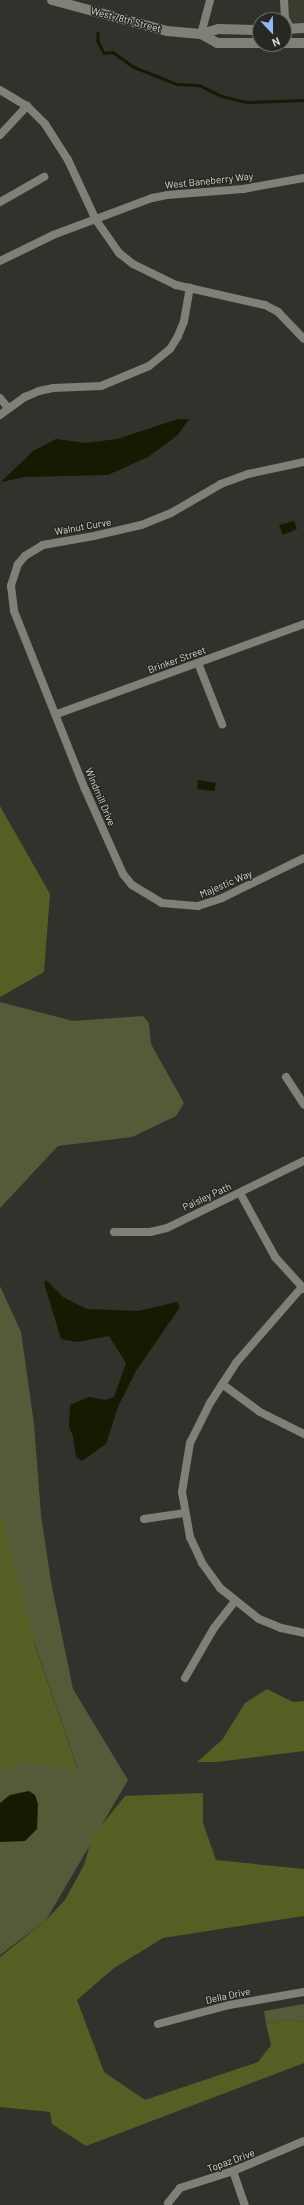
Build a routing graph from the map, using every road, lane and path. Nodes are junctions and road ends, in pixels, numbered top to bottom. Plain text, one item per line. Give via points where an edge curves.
1 (52, 0) edge
2 (210, 0) edge
3 (284, 0) edge
4 (285, 12) edge
5 (304, 28) edge
6 (292, 29) edge
7 (252, 30) edge
8 (201, 34) junction
9 (304, 43) edge
10 (0, 90) edge
11 (27, 106) junction
12 (0, 135) edge
13 (44, 178) dead end
14 (304, 178) edge
15 (0, 202) edge
16 (96, 220) junction
17 (0, 261) edge
18 (190, 288) junction
19 (304, 339) edge
20 (0, 398) edge
21 (8, 408) junction
22 (0, 415) edge
23 (304, 462) edge
24 (304, 624) edge
25 (198, 663) junction
26 (57, 714) junction
27 (222, 724) dead end
28 (304, 858) edge
29 (132, 885) joint
30 (286, 1077) dead end
31 (304, 1105) edge
32 (304, 1161) edge
33 (240, 1193) junction
34 (114, 1232) dead end
35 (303, 1288) edge
36 (222, 1384) junction
37 (304, 1434) edge
38 (184, 1513) junction
39 (144, 1519) dead end
40 (234, 1602) junction
41 (304, 1633) edge
42 (185, 1678) dead end
43 (304, 1992) edge
44 (158, 2024) dead end
45 (304, 2141) edge
46 (233, 2171) junction
47 (168, 2203) dead end
48 (245, 2205) edge

1 - 8 street, West 78th Street via 167,31
2 - 8 street
3 - 4 street
5 - 6 street
7 - 8 street, West 78th Street via 218,29
8 - 9 street, West 78th Street via 217,42
10 - 11 street
11 - 12 street
11 - 16 street via 45,124 68,160
13 - 15 street
14 - 16 street, West Baneberry Way via 226,191 167,195
16 - 17 street, West Baneberry Way via 53,235
16 - 18 street via 119,253 133,264 159,278
18 - 19 street via 265,305 278,312
18 - 21 street via 184,321 178,336 170,349 149,366 101,386 39,391
20 - 21 street
21 - 22 street
23 - 26 street, Walnut Curve via 248,474 220,484 171,513 141,525 52,542 35,548 25,556 13,575 11,598
24 - 25 street, Brinker Street
25 - 26 street, Brinker Street
25 - 27 street
26 - 29 street, Windmill Drive via 85,789 123,874
28 - 29 street, Majestic Way via 222,898 198,906 162,903
30 - 31 street
32 - 33 street, Paisley Path
33 - 34 street, Paisley Path via 158,1230
33 - 35 street via 275,1257
35 - 36 street
36 - 37 street via 260,1412
36 - 38 street via 198,1424 190,1443 182,1477
38 - 39 street
38 - 40 street via 190,1537 202,1563
40 - 41 street via 267,1623
40 - 42 street via 214,1628
43 - 44 street, Della Drive via 230,2005
45 - 46 street, Topaz Drive
46 - 47 street, Topaz Drive via 180,2188
46 - 48 street

